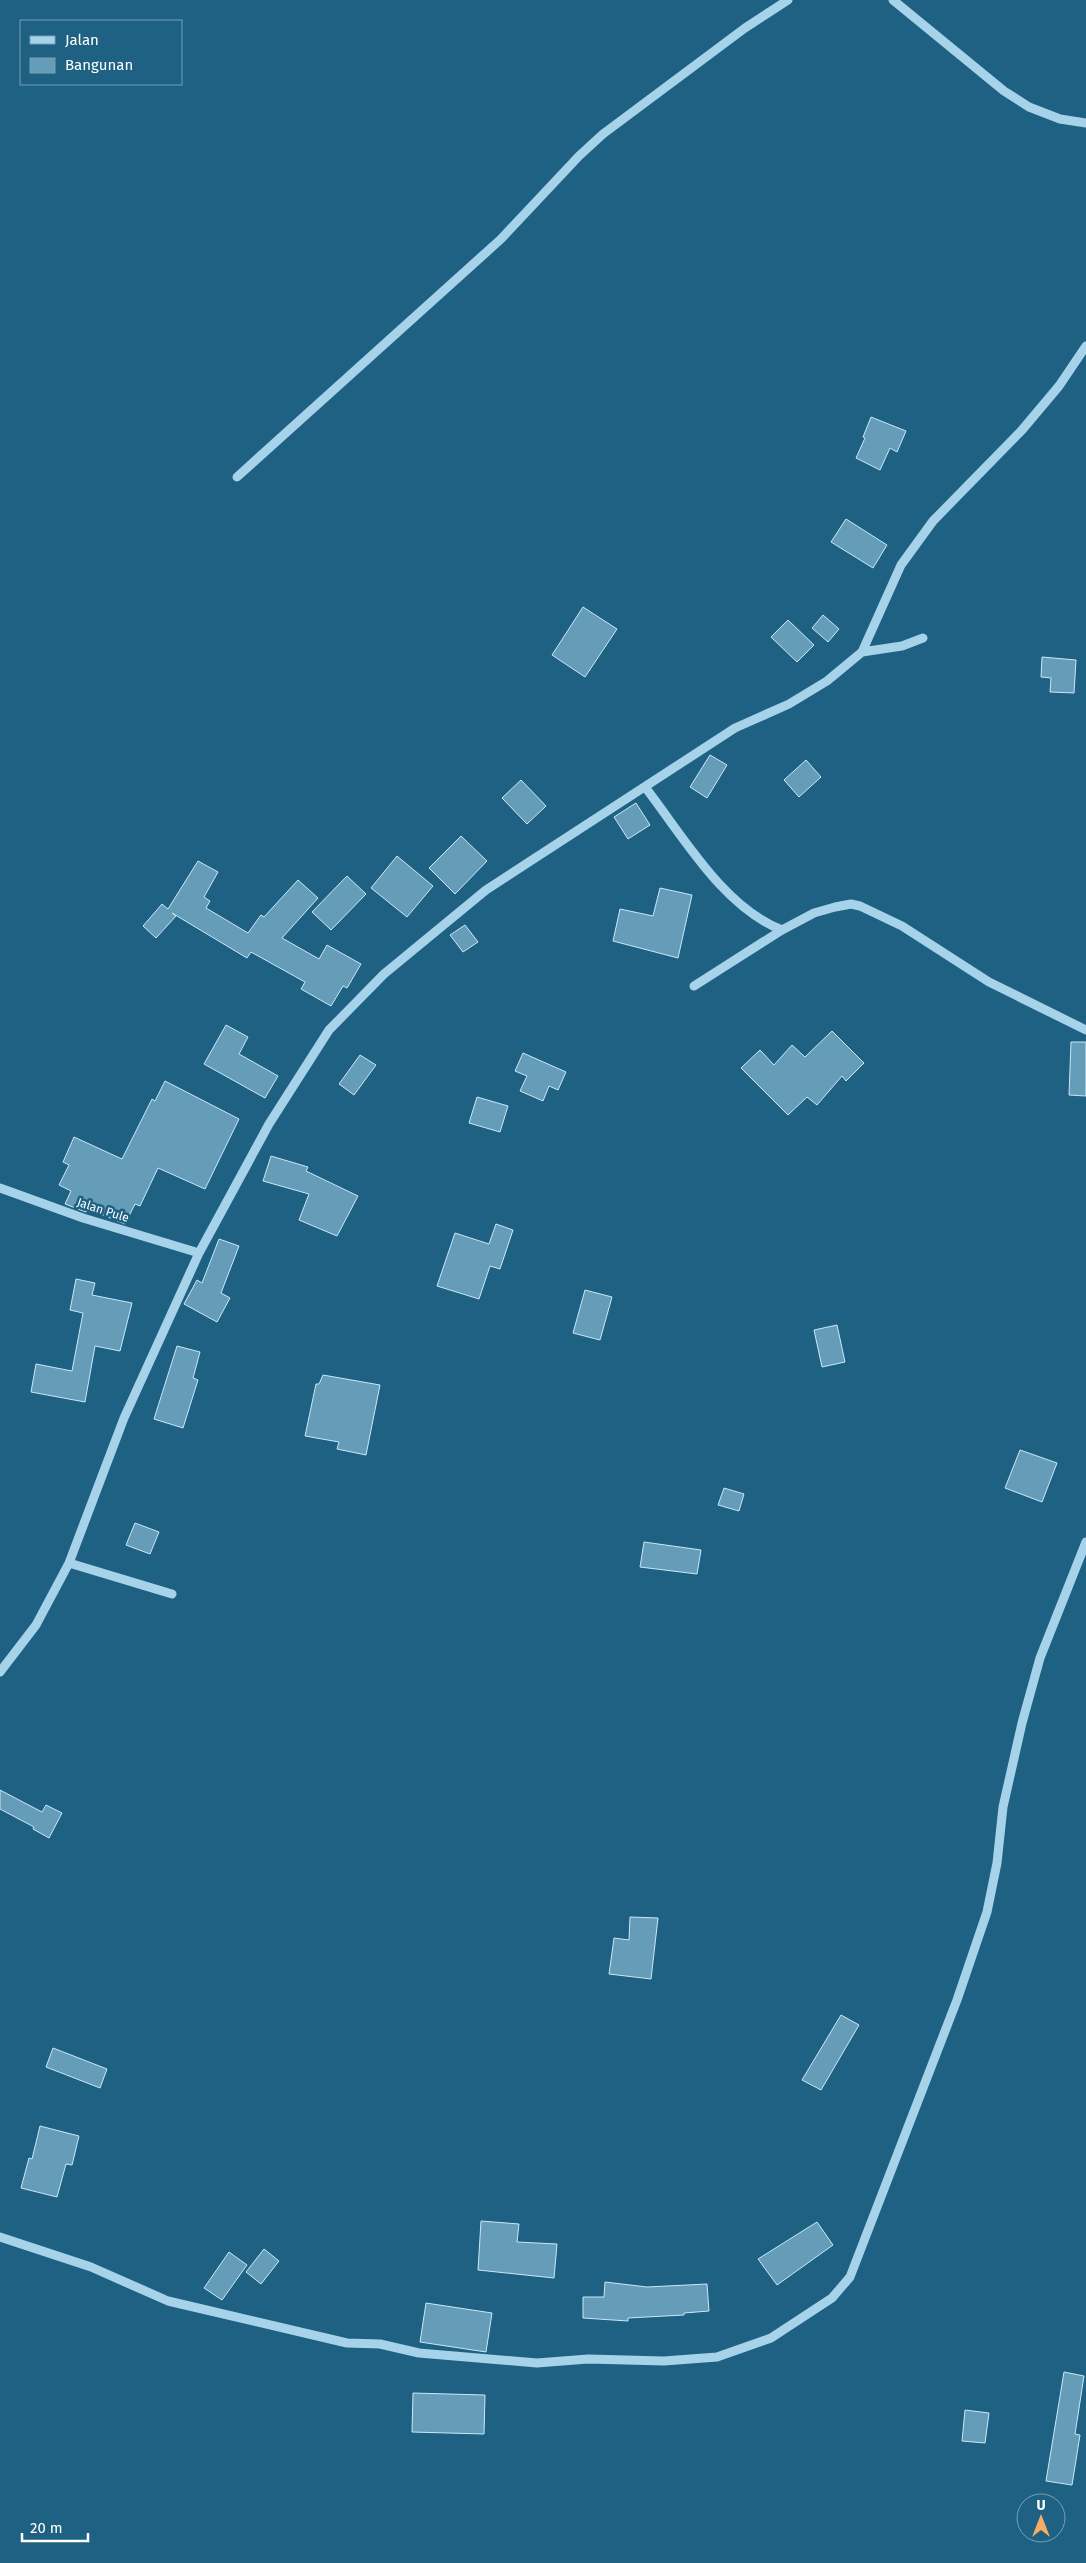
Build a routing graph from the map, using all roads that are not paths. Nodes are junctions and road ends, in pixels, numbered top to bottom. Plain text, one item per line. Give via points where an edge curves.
1 (788, 0) edge
2 (893, 0) edge
3 (1086, 123) edge
4 (1086, 346) edge
5 (236, 477) dead end
6 (923, 638) dead end
7 (862, 652) junction
8 (645, 787) junction
9 (782, 930) junction
10 (694, 986) dead end
11 (1086, 1030) edge
12 (0, 1188) edge
13 (199, 1254) junction
14 (1086, 1542) edge
15 (69, 1563) junction
16 (172, 1594) dead end
17 (0, 1672) edge
18 (0, 2237) edge

1 - 5 street via 745,28 603,134 495,245
2 - 3 street via 1029,108 1060,119
4 - 7 street via 1059,386 1022,430 933,521 901,565
6 - 7 street via 902,646
7 - 8 street via 827,681 789,704 736,728
8 - 9 street via 725,891 746,910
8 - 13 street via 486,890 384,974 329,1030 269,1124
9 - 10 street
9 - 11 street via 814,913 851,904 860,906 902,926 989,982
12 - 13 street, Jalan Pule
13 - 15 street via 124,1418
14 - 18 street via 1040,1658 1022,1723 1003,1807 997,1864 987,1912 958,2000 850,2277 832,2298 771,2338 717,2356 664,2361 537,2363 419,2353 380,2344 347,2343 168,2301 91,2267
15 - 16 street
15 - 17 street via 36,1625

